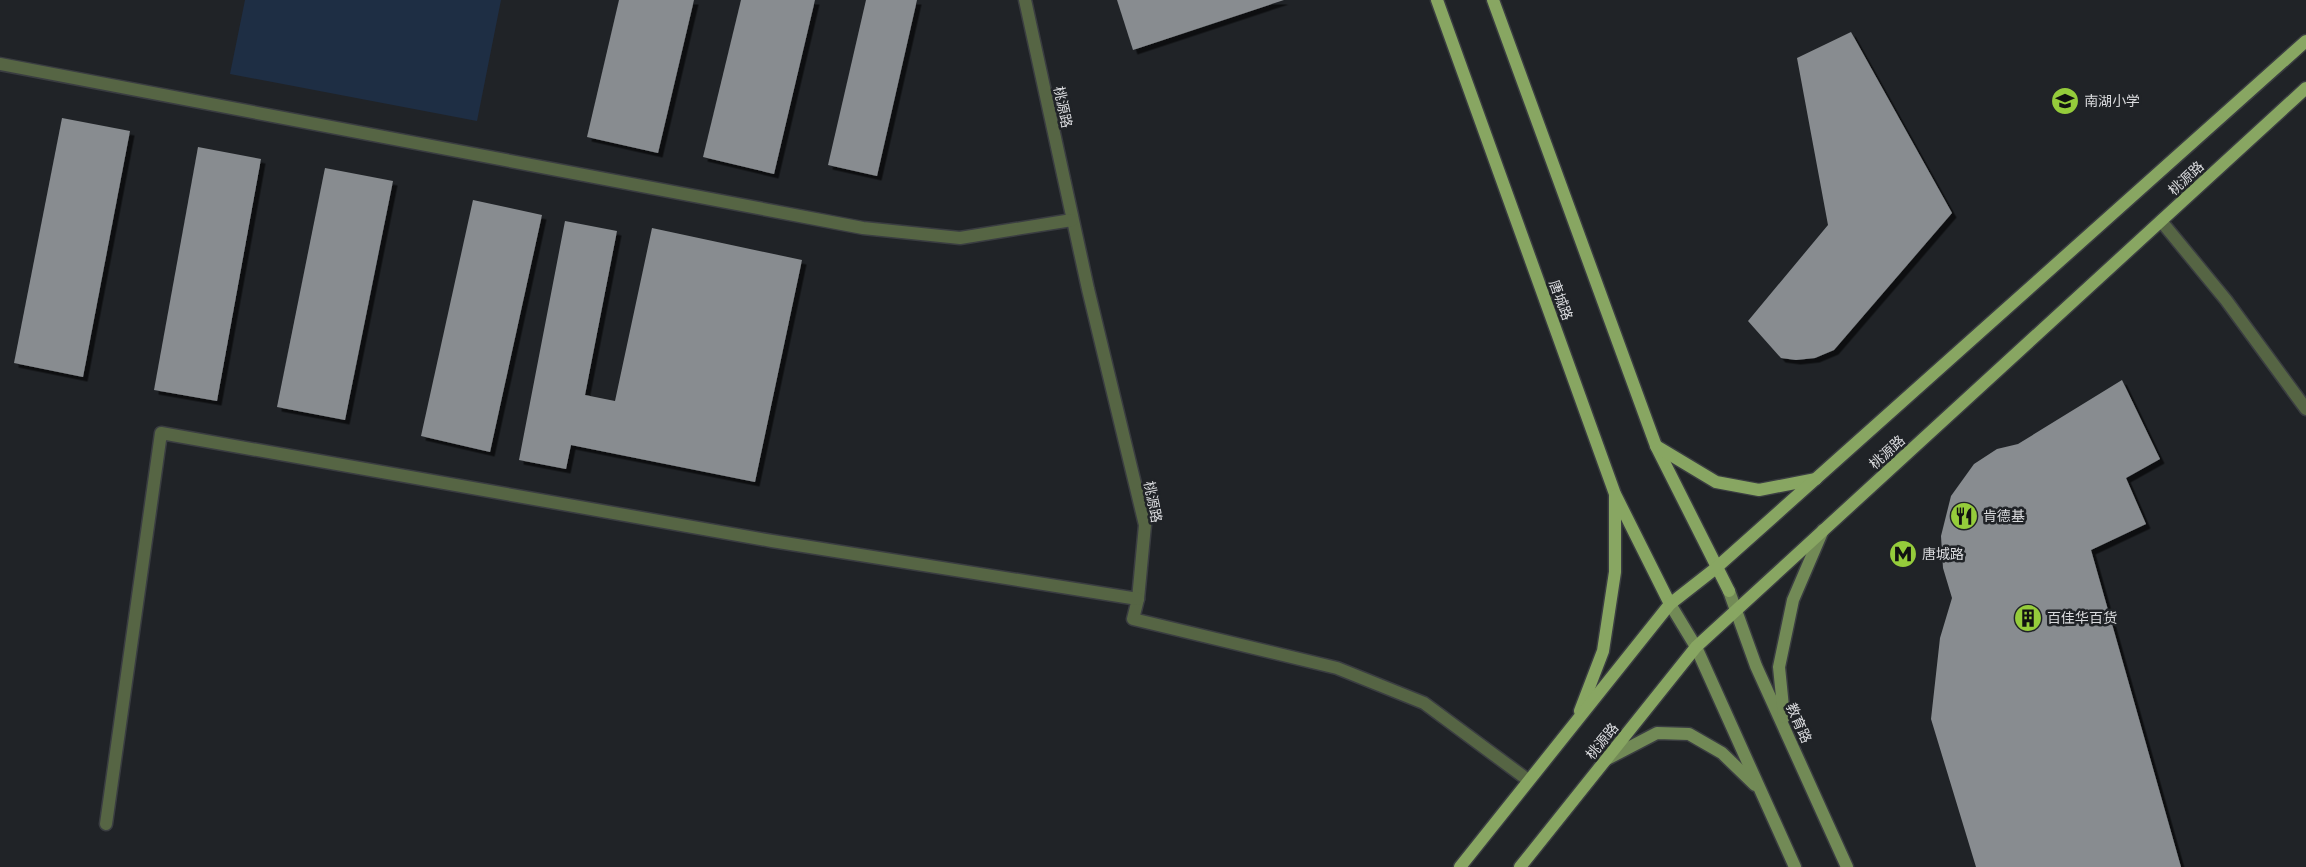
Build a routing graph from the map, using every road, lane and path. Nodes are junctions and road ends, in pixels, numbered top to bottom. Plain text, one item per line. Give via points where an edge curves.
1 (1025, 0) edge
2 (1437, 0) edge
3 (1493, 0) edge
4 (2306, 41) edge
5 (0, 64) edge
6 (2306, 88) edge
7 (1072, 220) junction
8 (2161, 221) junction
9 (2306, 409) edge
10 (1656, 446) junction
11 (1816, 479) junction
12 (1615, 494) junction
13 (1823, 530) junction
14 (1716, 568) junction
15 (1138, 599) junction
16 (1670, 604) junction
17 (1736, 611) junction
18 (1696, 647) junction
19 (1575, 724) junction
20 (1785, 727) junction
21 (1607, 759) junction
22 (1528, 780) junction
23 (1760, 791) junction
24 (106, 824) dead end
25 (1460, 867) edge
26 (1520, 867) edge
27 (1794, 867) edge
28 (1847, 867) edge

1 - 7 lane, 桃源路
2 - 12 main road, 唐城路
3 - 10 main road
4 - 11 main road, 桃源路
5 - 7 lane via 863,228 960,238
6 - 8 main road, 桃源路
7 - 15 lane, 桃源路 via 1145,525
8 - 9 lane via 2226,300
8 - 13 main road, 桃源路
10 - 11 main road via 1716,482 1759,490
10 - 14 main road
11 - 14 main road, 桃源路
12 - 16 main road, 唐城路
12 - 19 main road via 1616,572 1603,651
13 - 17 main road, 桃源路
13 - 20 main road via 1793,600 1780,667
14 - 16 main road, 桃源路
14 - 17 main road, 教育路 via 1729,590
15 - 22 lane, 桃源路 via 1133,620 1337,668 1424,703
15 - 24 lane via 772,541 162,433
16 - 18 main road
16 - 19 main road, 桃源路
17 - 18 main road, 桃源路
17 - 20 main road, 教育路 via 1756,666
18 - 21 main road, 桃源路
18 - 23 main road
19 - 22 main road, 桃源路
20 - 28 main road, 教育路
21 - 23 main road via 1656,733 1689,734 1722,753
21 - 26 main road, 桃源路
22 - 25 main road, 桃源路
23 - 27 main road

